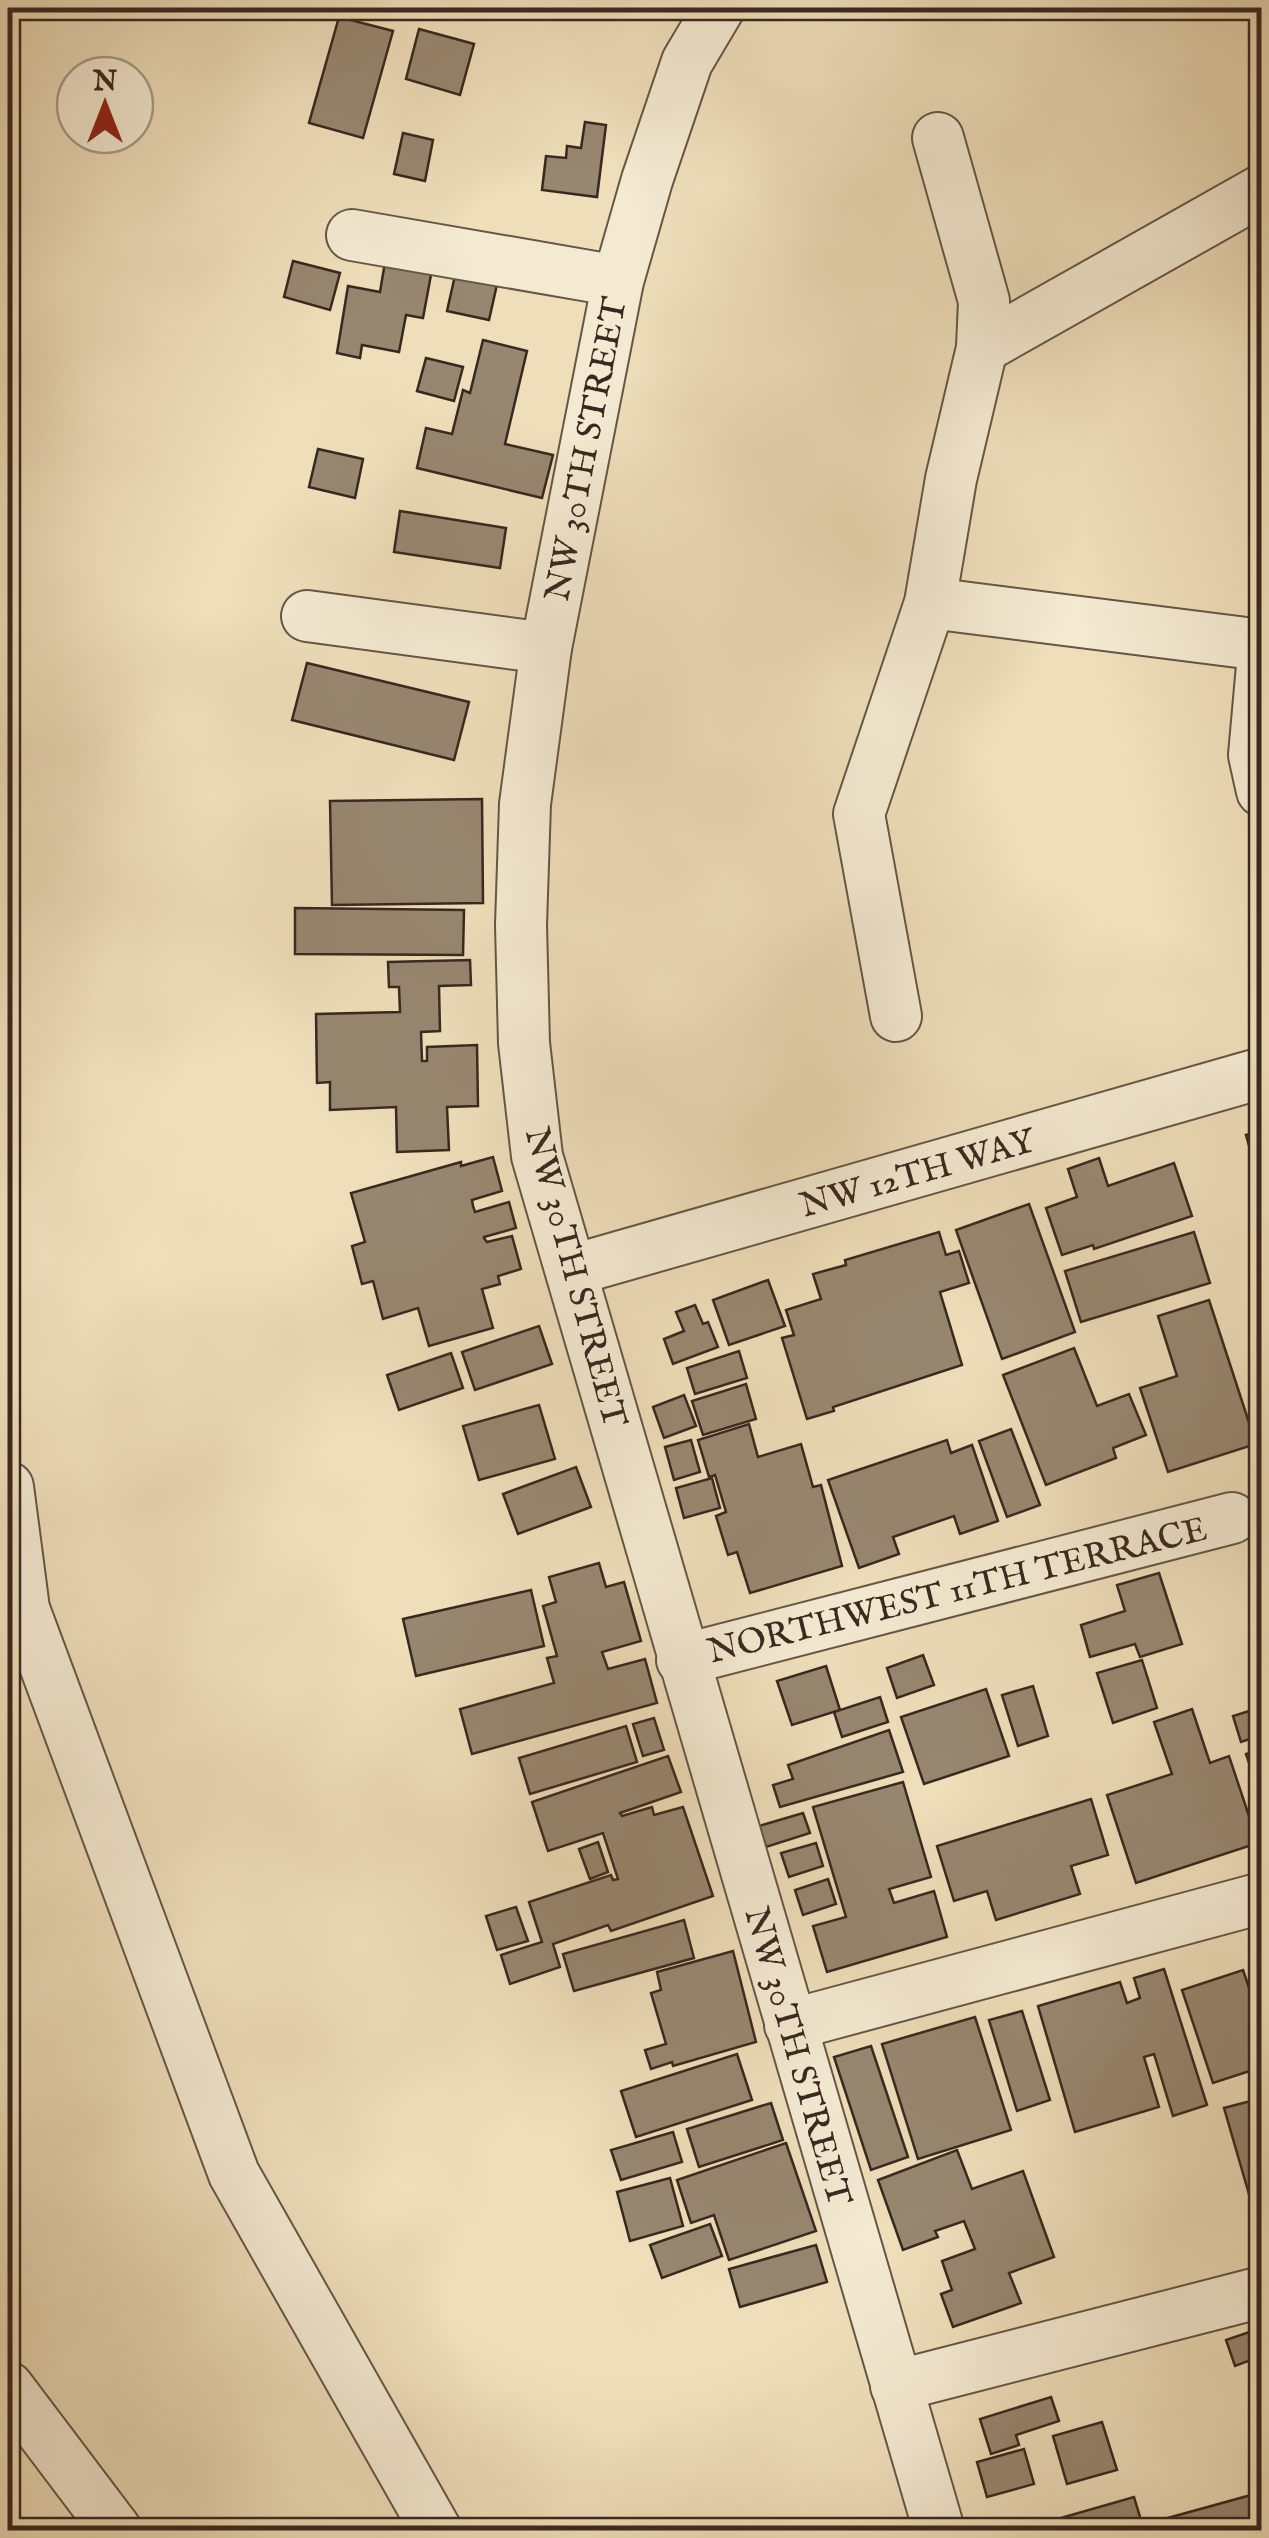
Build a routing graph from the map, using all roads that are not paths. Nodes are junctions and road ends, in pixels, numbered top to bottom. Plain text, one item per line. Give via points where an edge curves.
1 (719, 8) edge
2 (938, 138) dead end
3 (1262, 190) edge
4 (352, 235) dead end
5 (618, 281) junction
6 (982, 348) junction
7 (930, 603) junction
8 (306, 616) dead end
9 (1262, 644) edge
10 (546, 648) junction
11 (1262, 666) edge
12 (1262, 791) edge
13 (896, 1016) dead end
14 (1262, 1073) edge
15 (573, 1270) junction
16 (8, 1487) edge
17 (1232, 1518) dead end
18 (682, 1660) junction
19 (1262, 1898) edge
20 (790, 2024) junction
21 (1262, 2292) edge
22 (896, 2386) junction
23 (8, 2387) edge
24 (116, 2530) edge
25 (436, 2530) edge
26 (939, 2530) edge

1 - 5 street, NW 30TH STREET via 687,62
2 - 6 street via 984,301
3 - 6 street
4 - 5 street
5 - 10 street, NW 30TH STREET
6 - 7 street
7 - 9 street
7 - 13 street via 859,814
8 - 10 street
10 - 15 street, NW 30TH STREET via 526,804 524,1042 537,1156
11 - 12 street via 1254,756
14 - 15 street, NW 12TH WAY
15 - 18 street, NW 30TH STREET
16 - 25 street via 24,1608 234,2174
17 - 18 street, NORTHWEST 11TH TERRACE
18 - 20 street, NW 30TH STREET
19 - 20 street
20 - 22 street, NW 30TH STREET
21 - 22 street
22 - 26 street, NW 30TH STREET
23 - 24 street

